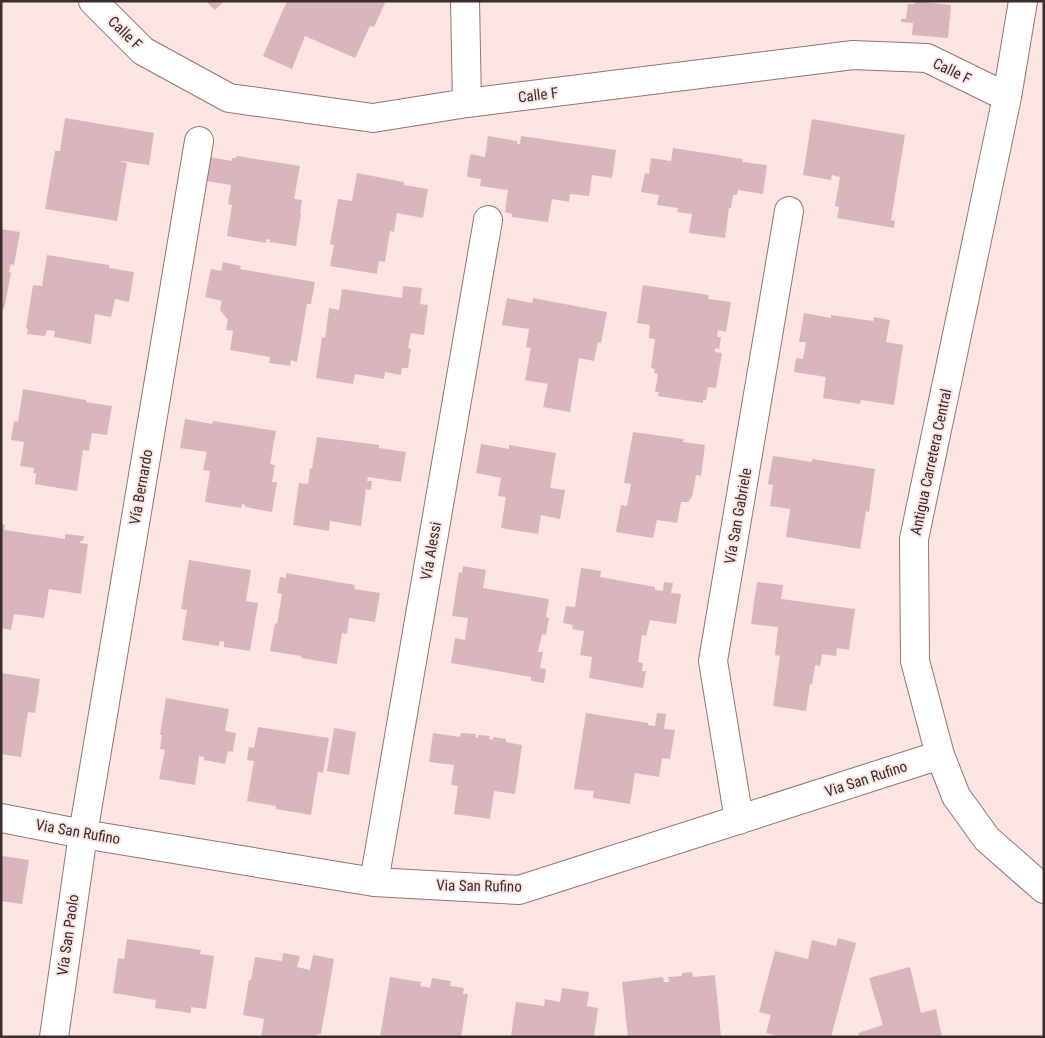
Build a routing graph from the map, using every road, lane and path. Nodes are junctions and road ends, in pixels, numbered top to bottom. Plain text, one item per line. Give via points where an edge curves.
1 (92, 1) edge
2 (465, 1) edge
3 (1023, 1) edge
4 (1007, 97) junction
5 (467, 103) junction
6 (199, 141) dead end
7 (789, 211) dead end
8 (488, 220) dead end
9 (940, 755) junction
10 (1, 818) edge
11 (739, 820) junction
12 (83, 834) junction
13 (374, 882) junction
14 (1044, 889) edge
15 (54, 1037) edge

1 - 5 street, Calle F via 143,51 229,98 373,118
2 - 5 street
3 - 4 street, Antigua Carretera Central
4 - 5 street, Calle F via 927,58 853,56
4 - 9 street, Antigua Carretera Central via 914,539 915,661
6 - 12 street, Vía Bernardo
7 - 11 street, Vía San Gabriele via 714,661
8 - 13 street, Vía Alessi
9 - 11 street, Via San Rufino
9 - 14 street, Antigua Carretera Central via 956,796 987,839
10 - 12 street, Via San Rufino
11 - 13 street, Via San Rufino via 519,890
12 - 13 street, Via San Rufino
12 - 15 street, Vía San Paolo

